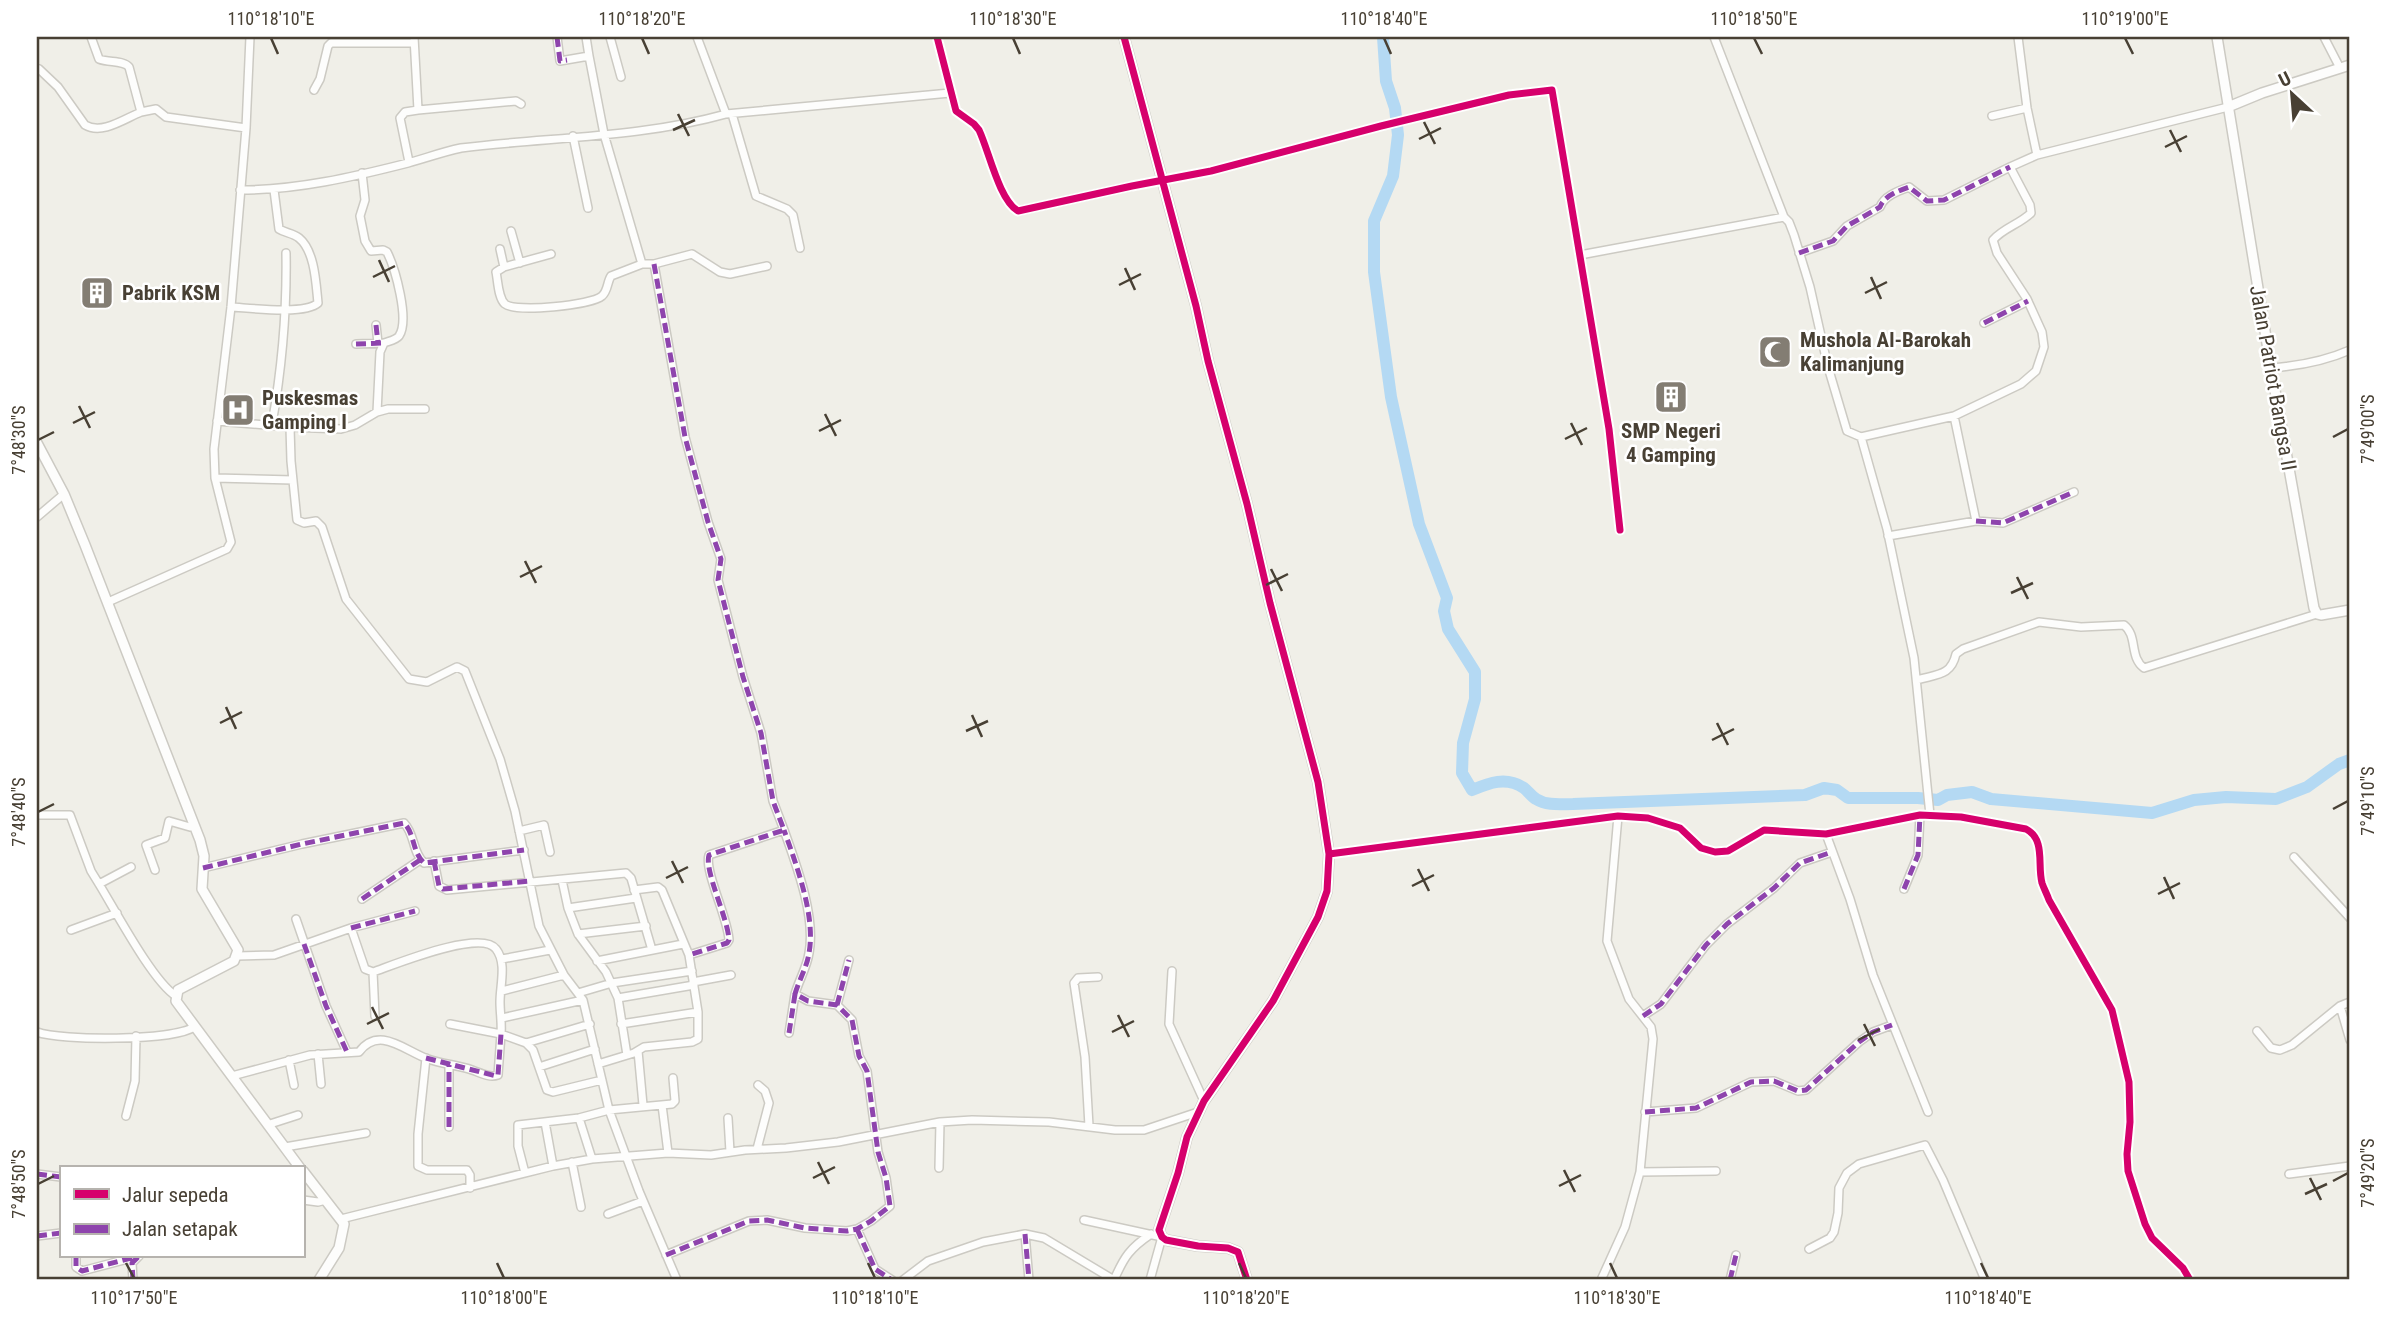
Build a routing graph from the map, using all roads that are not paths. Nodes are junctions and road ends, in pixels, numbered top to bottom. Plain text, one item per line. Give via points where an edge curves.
1 (91, 37) edge
2 (250, 37) edge
3 (329, 37) edge
4 (557, 37) edge
5 (586, 37) edge
6 (610, 37) edge
7 (697, 37) edge
8 (937, 37) edge
9 (1124, 37) edge
10 (1714, 37) edge
11 (2018, 37) edge
12 (2217, 37) edge
13 (2324, 37) edge
14 (414, 40) edge
15 (328, 47) junction
16 (589, 56) junction
17 (2350, 65) edge
18 (2340, 68) junction
19 (39, 69) dead end
20 (621, 77) dead end
21 (314, 90) dead end
22 (950, 93) junction
23 (521, 104) dead end
24 (2228, 107) junction
25 (2027, 108) junction
26 (418, 110) junction
27 (141, 112) junction
28 (729, 114) junction
29 (1992, 116) dead end
30 (246, 128) junction
31 (604, 134) junction
32 (573, 136) junction
33 (2037, 155) junction
34 (409, 162) junction
35 (2010, 167) junction
36 (362, 173) junction
37 (1162, 180) junction
38 (240, 190) junction
39 (274, 190) junction
40 (588, 208) dead end
41 (1784, 217) junction
42 (511, 231) dead end
43 (800, 248) dead end
44 (500, 249) dead end
45 (286, 253) dead end
46 (1799, 253) junction
47 (551, 254) dead end
48 (1580, 255) junction
49 (520, 263) junction
50 (642, 264) junction
51 (654, 264) junction
52 (767, 266) dead end
53 (504, 267) junction
54 (2028, 301) junction
55 (231, 307) junction
56 (287, 309) junction
57 (1984, 323) dead end
58 (376, 325) dead end
59 (381, 343) junction
60 (356, 344) dead end
61 (2350, 350) edge
62 (2271, 368) junction
63 (425, 409) dead end
64 (377, 412) junction
65 (1954, 416) junction
66 (217, 421) junction
67 (272, 424) junction
68 (290, 427) junction
69 (1861, 437) junction
70 (37, 443) edge
71 (215, 478) junction
72 (293, 480) junction
73 (2074, 492) dead end
74 (64, 494) junction
75 (37, 517) edge
76 (1976, 521) junction
77 (1620, 530) dead end
78 (1888, 536) junction
79 (108, 602) junction
80 (2350, 610) edge
81 (2317, 614) junction
82 (1917, 680) junction
83 (37, 815) edge
84 (1920, 815) junction
85 (1930, 815) junction
86 (1618, 816) junction
87 (193, 823) junction
88 (784, 830) junction
89 (519, 831) junction
90 (1826, 834) junction
91 (524, 850) junction
92 (550, 852) dead end
93 (1832, 852) junction
94 (1329, 854) junction
95 (2294, 857) dead end
96 (420, 860) junction
97 (433, 861) junction
98 (131, 867) dead end
99 (203, 868) junction
100 (155, 870) dead end
101 (562, 880) junction
102 (531, 881) junction
103 (99, 884) junction
104 (1904, 889) dead end
105 (635, 894) junction
106 (362, 900) dead end
107 (568, 908) junction
108 (415, 911) dead end
109 (117, 913) junction
110 (2350, 918) edge
111 (296, 919) dead end
112 (646, 926) junction
113 (351, 929) junction
114 (71, 930) dead end
115 (578, 934) junction
116 (304, 944) junction
117 (683, 944) junction
118 (550, 950) junction
119 (652, 950) junction
120 (689, 955) junction
121 (237, 956) junction
122 (502, 959) junction
123 (849, 960) dead end
124 (597, 961) junction
125 (692, 971) junction
126 (1172, 971) dead end
127 (373, 972) junction
128 (564, 975) junction
129 (731, 975) dead end
130 (1098, 976) dead end
131 (612, 983) junction
132 (694, 983) junction
133 (502, 991) junction
134 (795, 994) junction
135 (176, 996) junction
136 (581, 997) junction
137 (618, 998) junction
138 (2350, 1002) edge
139 (836, 1004) junction
140 (2340, 1006) junction
141 (698, 1012) junction
142 (375, 1016) dead end
143 (1643, 1016) junction
144 (502, 1018) junction
145 (450, 1024) dead end
146 (590, 1024) junction
147 (621, 1024) junction
148 (1892, 1025) junction
149 (194, 1027) junction
150 (2257, 1031) dead end
151 (37, 1032) edge
152 (789, 1033) dead end
153 (501, 1034) junction
154 (136, 1037) junction
155 (2350, 1040) edge
156 (526, 1043) junction
157 (595, 1049) junction
158 (638, 1051) junction
159 (347, 1052) junction
160 (318, 1054) junction
161 (627, 1055) junction
162 (426, 1058) junction
163 (289, 1060) junction
164 (598, 1064) junction
165 (449, 1065) junction
166 (539, 1068) junction
167 (232, 1076) junction
168 (673, 1078) dead end
169 (602, 1080) junction
170 (321, 1084) dead end
171 (293, 1085) dead end
172 (758, 1085) dead end
173 (1204, 1101) junction
174 (662, 1104) junction
175 (643, 1105) junction
176 (609, 1110) junction
177 (1198, 1112) junction
178 (1645, 1112) junction
179 (1928, 1112) dead end
180 (298, 1115) dead end
181 (126, 1116) dead end
182 (579, 1118) junction
183 (728, 1118) dead end
184 (545, 1122) junction
185 (940, 1122) junction
186 (270, 1124) junction
187 (1089, 1126) junction
188 (449, 1127) dead end
189 (366, 1133) dead end
190 (876, 1133) junction
191 (285, 1147) junction
192 (757, 1149) junction
193 (730, 1152) junction
194 (668, 1153) junction
195 (626, 1157) junction
196 (592, 1159) junction
197 (572, 1163) junction
198 (299, 1166) edge
199 (553, 1166) junction
200 (2350, 1166) edge
201 (939, 1168) dead end
202 (1716, 1171) dead end
203 (304, 1172) edge
204 (524, 1172) junction
205 (1640, 1172) junction
206 (37, 1174) edge
207 (2289, 1174) dead end
208 (60, 1177) edge
209 (470, 1188) junction
210 (304, 1200) edge
211 (326, 1200) junction
212 (643, 1201) junction
213 (582, 1207) dead end
214 (608, 1214) dead end
215 (341, 1219) junction
216 (1084, 1220) dead end
217 (857, 1229) junction
218 (1161, 1232) junction
219 (60, 1233) edge
220 (1025, 1234) junction
221 (1149, 1235) junction
222 (37, 1236) edge
223 (1809, 1249) dead end
224 (666, 1255) junction
225 (1736, 1255) dead end
226 (76, 1258) edge
227 (131, 1258) edge
228 (137, 1258) edge
229 (880, 1277) edge
230 (133, 1280) edge
231 (319, 1280) edge
232 (677, 1280) edge
233 (892, 1280) edge
234 (902, 1280) edge
235 (1029, 1280) edge
236 (1114, 1280) edge
237 (1150, 1280) edge
238 (1247, 1280) edge
239 (1601, 1280) edge
240 (1730, 1280) edge
241 (1985, 1280) edge
242 (2190, 1280) edge

1 - 27 street via 99,59 129,67
2 - 30 street
3 - 15 street
4 - 16 street via 560,61
5 - 16 street
6 - 20 street
7 - 28 street
8 - 22 street
9 - 37 street
10 - 41 street
11 - 25 street
12 - 24 street, Jalan Patriot Bangsa II
13 - 18 street
14 - 15 street via 336,42
14 - 26 street
15 - 21 street
16 - 31 street
17 - 18 street
18 - 24 street
19 - 27 street via 91,129
22 - 28 street
22 - 37 street via 956,111 979,130 1000,185 1018,211
23 - 26 street
24 - 33 street
24 - 62 street, Jalan Patriot Bangsa II
25 - 29 street
25 - 33 street
26 - 34 street via 400,118
27 - 30 street via 156,109 166,117
28 - 31 street
28 - 43 street via 756,196 792,213
30 - 38 street
31 - 32 street
31 - 50 street
32 - 34 street via 461,148
32 - 40 street
33 - 35 street
34 - 36 street
35 - 46 street via 1944,200 1927,201 1909,187 1847,226 1833,242
35 - 54 street via 2031,213 1993,240
36 - 39 street
36 - 59 street via 365,201 360,216 365,242 371,251 387,253 403,309 401,334
37 - 48 street via 1509,95 1552,90
37 - 94 street via 1318,782
38 - 39 street
38 - 55 street
39 - 56 street via 278,226 303,242 312,262 318,303 311,308
41 - 46 street
41 - 48 street
42 - 49 street
44 - 53 street
45 - 56 street
46 - 69 street via 1847,431
47 - 49 street
48 - 77 street via 1614,462
49 - 53 street
50 - 51 street
50 - 53 street via 611,275 602,297 542,308 505,303 496,272
51 - 52 street via 691,254 730,274
51 - 88 street via 685,437 721,559 718,580
54 - 57 street
54 - 65 street via 2044,340 2036,371 2021,384
55 - 56 street
55 - 66 street
56 - 67 street
58 - 59 street
59 - 60 street
59 - 64 street
61 - 62 street
62 - 81 street, Jalan Patriot Bangsa II
63 - 64 street
64 - 68 street via 341,429
65 - 69 street
65 - 76 street
66 - 67 street
66 - 71 street
67 - 68 street
68 - 72 street
69 - 78 street
70 - 74 street
71 - 72 street
71 - 79 street via 230,546
72 - 89 street via 297,520 319,523 346,598 409,679 427,682 457,667 465,671 500,759
73 - 76 street via 2003,523
74 - 75 street
74 - 79 street
76 - 78 street
78 - 82 street
79 - 87 street
80 - 81 street
81 - 82 street via 2144,668 2136,660 2130,631 2124,625 2081,627 2039,622 1963,649 1949,670
82 - 85 street
83 - 103 street via 70,815
84 - 85 street
84 - 90 street
84 - 104 street via 1919,855
85 - 242 street via 2020,827 2036,837 2049,900 2112,1010 2129,1082 2128,1171 2145,1224
86 - 90 street via 1648,818 1680,828 1701,848 1715,852 1728,851 1765,830
86 - 94 street
86 - 143 street via 1607,941 1629,999
87 - 99 street via 203,849
87 - 100 street via 190,827 169,821 166,837 146,844
88 - 120 street via 709,855 729,940
88 - 134 street via 810,926 810,950
89 - 91 street
89 - 92 street via 545,825
90 - 93 street
91 - 97 street
91 - 102 street
93 - 143 street via 1800,863 1727,924 1661,1004
93 - 148 street
94 - 173 street via 1327,891 1318,917 1273,1001
95 - 110 street
96 - 97 street
96 - 99 street via 404,823
96 - 106 street
97 - 102 street via 443,889
98 - 103 street
99 - 121 street via 202,889 236,945
101 - 102 street
101 - 105 street via 626,873
101 - 107 street
102 - 118 street via 539,926
103 - 109 street
105 - 107 street
105 - 112 street
105 - 117 street via 658,887 662,890
107 - 115 street
108 - 113 street
109 - 114 street
109 - 135 street via 161,981
111 - 116 street
112 - 115 street
112 - 119 street
113 - 116 street
113 - 127 street via 365,969
115 - 124 street
116 - 121 street via 274,955
116 - 159 street
117 - 119 street
117 - 120 street
118 - 122 street
118 - 128 street
119 - 124 street
120 - 125 street
121 - 135 street via 184,986
122 - 127 street via 495,947 484,941 450,946
122 - 133 street
123 - 139 street
124 - 131 street
125 - 131 street
125 - 132 street
126 - 173 street via 1169,1024
127 - 142 street
128 - 133 street
128 - 136 street
129 - 132 street
130 - 187 street via 1078,978 1074,983 1086,1057
131 - 136 street
131 - 137 street
132 - 137 street
132 - 141 street
133 - 144 street
134 - 139 street via 807,1001
134 - 152 street
135 - 149 street
136 - 144 street
136 - 146 street
137 - 147 street
138 - 140 street
139 - 190 street via 852,1020 867,1071
140 - 150 street via 2286,1048 2271,1048
140 - 155 street
141 - 147 street
141 - 158 street via 698,1038 692,1042
143 - 178 street via 1653,1039
144 - 153 street
145 - 153 street
146 - 156 street
146 - 157 street
147 - 161 street
148 - 178 street via 1858,1042 1806,1090 1774,1081 1751,1082 1696,1108
148 - 179 street
149 - 154 street
149 - 167 street
151 - 154 street
153 - 156 street
153 - 165 street via 498,1075
154 - 181 street via 135,1081
156 - 166 street
157 - 164 street
157 - 166 street
158 - 161 street
158 - 175 street
159 - 160 street
159 - 162 street via 359,1052 380,1039
160 - 163 street
160 - 170 street
161 - 164 street
162 - 165 street
162 - 209 street via 418,1166 467,1170
163 - 167 street
163 - 171 street
164 - 169 street
165 - 188 street
166 - 169 street via 549,1092
167 - 186 street
168 - 174 street via 675,1101
169 - 176 street
172 - 192 street via 769,1103
173 - 177 street
174 - 175 street
174 - 194 street
175 - 176 street
176 - 182 street
176 - 195 street
177 - 187 street via 1144,1130
177 - 218 street
178 - 205 street
180 - 186 street
182 - 184 street
182 - 196 street
183 - 193 street
184 - 199 street
184 - 204 street via 516,1128
185 - 187 street
185 - 190 street
185 - 201 street
186 - 191 street
189 - 191 street
190 - 192 street via 838,1142
190 - 217 street via 890,1206
191 - 198 street
192 - 193 street
193 - 194 street
194 - 195 street
195 - 196 street
195 - 212 street
196 - 197 street
197 - 199 street
197 - 213 street
199 - 204 street
200 - 207 street
202 - 205 street
203 - 211 street
204 - 209 street
205 - 239 street via 1625,1227
206 - 208 street
209 - 215 street
210 - 211 street
211 - 215 street
212 - 214 street
212 - 224 street
215 - 231 street via 344,1230 339,1248
216 - 221 street
217 - 224 street via 836,1231 749,1221
217 - 229 street
218 - 221 street
218 - 237 street
218 - 238 street via 1187,1244 1238,1252
219 - 222 street
220 - 234 street via 983,1242 928,1261
220 - 235 street
220 - 236 street via 1044,1238
221 - 236 street via 1133,1246
223 - 241 street via 1834,1232 1839,1188 1847,1173 1859,1164 1925,1145
224 - 232 street
225 - 240 street
226 - 227 street via 76,1267 82,1271
228 - 230 street via 132,1264
229 - 233 street

